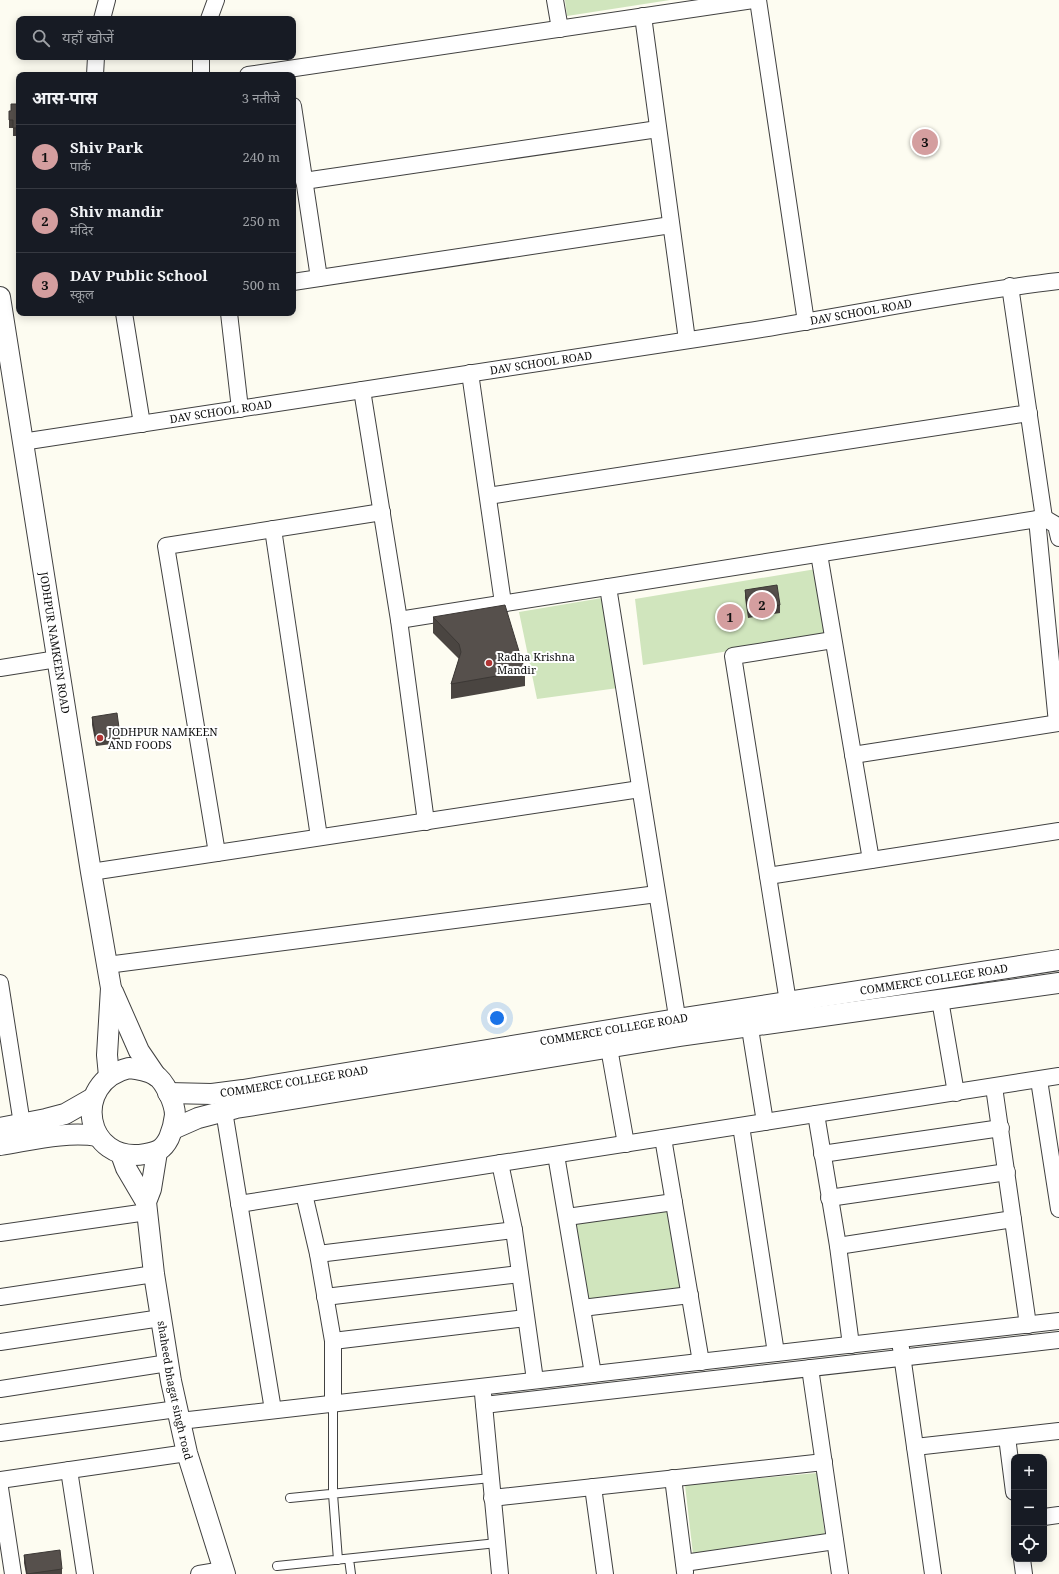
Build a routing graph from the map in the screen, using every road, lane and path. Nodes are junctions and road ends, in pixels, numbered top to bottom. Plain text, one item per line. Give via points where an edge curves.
1 (106, 0) edge
2 (216, 0) edge
3 (555, 0) edge
4 (753, 0) edge
5 (758, 0) edge
6 (103, 16) edge
7 (211, 16) edge
8 (643, 16) junction
9 (560, 29) junction
10 (96, 60) edge
11 (200, 60) edge
12 (95, 72) edge
13 (201, 72) edge
14 (288, 72) edge
15 (296, 127) edge
16 (658, 129) junction
17 (304, 182) junction
18 (671, 225) junction
19 (319, 278) junction
20 (1059, 281) edge
21 (296, 282) edge
22 (1010, 286) junction
23 (0, 297) edge
24 (124, 316) edge
25 (229, 316) edge
26 (806, 322) junction
27 (687, 340) junction
28 (6, 369) edge
29 (470, 373) junction
30 (362, 390) junction
31 (240, 409) junction
32 (1029, 413) junction
33 (142, 424) junction
34 (22, 442) junction
35 (488, 496) junction
36 (382, 512) junction
37 (1041, 519) junction
38 (273, 529) junction
39 (1059, 538) edge
40 (819, 554) junction
41 (608, 587) junction
42 (503, 603) junction
43 (399, 620) junction
44 (834, 640) junction
45 (57, 659) junction
46 (0, 668) edge
47 (1058, 723) edge
48 (853, 755) junction
49 (640, 789) junction
50 (426, 822) junction
51 (1059, 831) edge
52 (319, 838) junction
53 (217, 853) junction
54 (871, 860) junction
55 (91, 872) junction
56 (768, 876) junction
57 (657, 894) junction
58 (1059, 960) edge
59 (107, 965) junction
60 (0, 983) edge
61 (1059, 983) edge
62 (112, 988) junction
63 (940, 1000) junction
64 (788, 1002) junction
65 (749, 1017) junction
66 (3, 1025) edge
67 (679, 1028) junction
68 (609, 1048) junction
69 (109, 1076) junction
70 (156, 1076) junction
71 (1059, 1076) edge
72 (1039, 1080) junction
73 (994, 1087) junction
74 (168, 1093) junction
75 (956, 1093) junction
76 (93, 1098) junction
77 (224, 1111) junction
78 (816, 1114) junction
79 (765, 1122) junction
80 (22, 1124) junction
81 (741, 1126) junction
82 (0, 1128) edge
83 (1000, 1128) junction
84 (173, 1129) junction
85 (98, 1136) junction
86 (664, 1138) junction
87 (1054, 1142) edge
88 (626, 1144) junction
89 (0, 1145) edge
90 (157, 1152) junction
91 (121, 1154) junction
92 (822, 1154) junction
93 (556, 1155) junction
94 (500, 1163) junction
95 (1007, 1172) junction
96 (304, 1194) junction
97 (829, 1198) junction
98 (674, 1202) junction
99 (239, 1204) junction
100 (147, 1207) junction
101 (1059, 1209) edge
102 (567, 1217) junction
103 (1013, 1219) junction
104 (514, 1230) junction
105 (0, 1233) edge
106 (838, 1246) junction
107 (318, 1254) junction
108 (154, 1274) junction
109 (520, 1274) junction
110 (690, 1295) junction
111 (0, 1297) edge
112 (325, 1297) junction
113 (582, 1308) junction
114 (161, 1318) junction
115 (526, 1318) junction
116 (1059, 1321) edge
117 (1028, 1325) junction
118 (900, 1339) junction
119 (1059, 1340) edge
120 (333, 1341) junction
121 (0, 1342) edge
122 (851, 1345) junction
123 (776, 1353) junction
124 (902, 1358) junction
125 (701, 1362) junction
126 (168, 1363) junction
127 (810, 1368) junction
128 (593, 1374) junction
129 (535, 1380) junction
130 (483, 1386) junction
131 (0, 1389) edge
132 (333, 1402) junction
133 (484, 1405) junction
134 (272, 1410) junction
135 (179, 1415) junction
136 (1059, 1431) edge
137 (0, 1432) edge
138 (1007, 1437) junction
139 (915, 1447) junction
140 (187, 1453) junction
141 (824, 1462) junction
142 (68, 1470) junction
143 (490, 1478) junction
144 (673, 1478) junction
145 (0, 1480) edge
146 (593, 1487) junction
147 (0, 1488) edge
148 (1014, 1490) edge
149 (333, 1494) junction
150 (290, 1498) dead end
151 (492, 1498) junction
152 (1059, 1515) edge
153 (1047, 1517) edge
154 (835, 1541) junction
155 (497, 1543) junction
156 (349, 1559) junction
157 (338, 1560) junction
158 (1022, 1562) edge
159 (277, 1566) dead end
160 (684, 1568) edge
161 (224, 1572) edge
162 (13, 1574) edge
163 (85, 1574) edge
164 (199, 1574) edge
165 (351, 1574) edge
166 (500, 1574) edge
167 (606, 1574) edge
168 (840, 1574) edge
169 (933, 1574) edge
170 (1024, 1574) edge

1 - 6 street
2 - 7 street
3 - 9 street
4 - 8 street
5 - 26 street
8 - 9 street
8 - 16 street
9 - 14 street
10 - 12 street
11 - 13 street
15 - 17 street
16 - 17 street
16 - 18 street
17 - 19 street
18 - 19 street
18 - 27 street
19 - 21 street
20 - 22 street, DAV SCHOOL ROAD
22 - 26 street, DAV SCHOOL ROAD
22 - 32 street
23 - 28 street, JODHPUR NAMKEEN ROAD
24 - 33 street
25 - 31 street
26 - 27 street, DAV SCHOOL ROAD
27 - 29 street, DAV SCHOOL ROAD
28 - 34 street, JODHPUR NAMKEEN ROAD
29 - 30 street, DAV SCHOOL ROAD
29 - 35 street
30 - 31 street, DAV SCHOOL ROAD
30 - 36 street
31 - 33 street, DAV SCHOOL ROAD
32 - 35 street
32 - 37 street
33 - 34 street, DAV SCHOOL ROAD
34 - 45 street, JODHPUR NAMKEEN ROAD
35 - 42 street
36 - 38 street
36 - 43 street
37 - 39 street via 1056,525
37 - 40 street
37 - 47 street
38 - 52 street
38 - 53 street via 166,546
40 - 41 street
40 - 44 street
41 - 42 street
41 - 49 street
42 - 43 street
43 - 50 street
44 - 48 street
44 - 56 street via 733,656
45 - 46 street
45 - 55 street, JODHPUR NAMKEEN ROAD
47 - 48 street
48 - 54 street
49 - 50 street
49 - 57 street
50 - 52 street
51 - 54 street
52 - 53 street
53 - 55 street
54 - 56 street
55 - 59 street, JODHPUR NAMKEEN ROAD
56 - 64 street
57 - 59 street
57 - 67 street
58 - 64 street, COMMERCE COLLEGE ROAD
59 - 62 street, JODHPUR NAMKEEN ROAD
60 - 66 street
61 - 63 street
62 - 69 street via 107,1055
62 - 70 street via 138,1048
63 - 65 street
63 - 75 street
64 - 65 street, COMMERCE COLLEGE ROAD
65 - 67 street
65 - 79 street
66 - 80 street
67 - 68 street
67 - 74 street, COMMERCE COLLEGE ROAD via 212,1094
68 - 77 street
68 - 88 street
69 - 70 street via 129,1068
69 - 76 street
70 - 74 street via 165,1084
71 - 72 street
72 - 73 street
72 - 87 street
73 - 75 street
73 - 83 street
74 - 84 street via 175,1113
75 - 78 street
76 - 80 street via 65,1114
76 - 85 street via 92,1125
77 - 84 street via 198,1118
77 - 99 street
78 - 79 street
78 - 92 street
79 - 81 street
80 - 82 street
81 - 86 street
81 - 123 street
83 - 92 street
83 - 95 street
84 - 90 street via 166,1144
85 - 89 street via 70,1134
85 - 91 street via 108,1147
86 - 88 street
86 - 98 street
87 - 101 street
88 - 93 street
90 - 91 street
90 - 100 street
91 - 100 street
92 - 97 street
93 - 94 street
93 - 102 street
94 - 96 street
94 - 104 street
95 - 97 street
95 - 103 street
96 - 99 street
96 - 107 street
97 - 106 street
98 - 102 street
98 - 110 street
99 - 134 street
100 - 105 street
100 - 108 street, shaheed bhagat singh road
102 - 113 street
103 - 106 street
103 - 117 street
104 - 107 street
104 - 109 street
106 - 122 street
107 - 112 street
108 - 111 street
108 - 114 street, shaheed bhagat singh road
109 - 112 street
109 - 115 street
110 - 113 street
110 - 125 street
112 - 120 street
113 - 128 street
114 - 121 street
114 - 126 street, shaheed bhagat singh road
115 - 120 street
115 - 129 street
116 - 117 street
117 - 118 street
118 - 122 street
118 - 124 street
119 - 124 street
120 - 132 street
122 - 123 street
123 - 125 street
124 - 127 street
124 - 139 street
125 - 128 street
126 - 131 street
126 - 135 street, shaheed bhagat singh road
127 - 133 street
127 - 141 street
128 - 129 street
129 - 130 street
130 - 132 street
130 - 133 street
132 - 134 street
132 - 149 lane
133 - 143 street
134 - 135 street
135 - 137 street
135 - 140 street, shaheed bhagat singh road
136 - 138 street
138 - 139 street
138 - 148 street
139 - 169 street
140 - 142 street
140 - 161 street, shaheed bhagat singh road
141 - 144 street
141 - 154 street
142 - 145 street
142 - 163 street
143 - 149 lane
143 - 151 street
144 - 146 street
144 - 160 street
146 - 151 street
146 - 167 street
147 - 162 street
149 - 150 lane
149 - 157 lane
151 - 155 street
152 - 153 street
154 - 160 street
154 - 168 street
155 - 156 lane
155 - 166 street
156 - 157 lane
156 - 165 lane
157 - 159 lane
158 - 170 street
161 - 164 street

